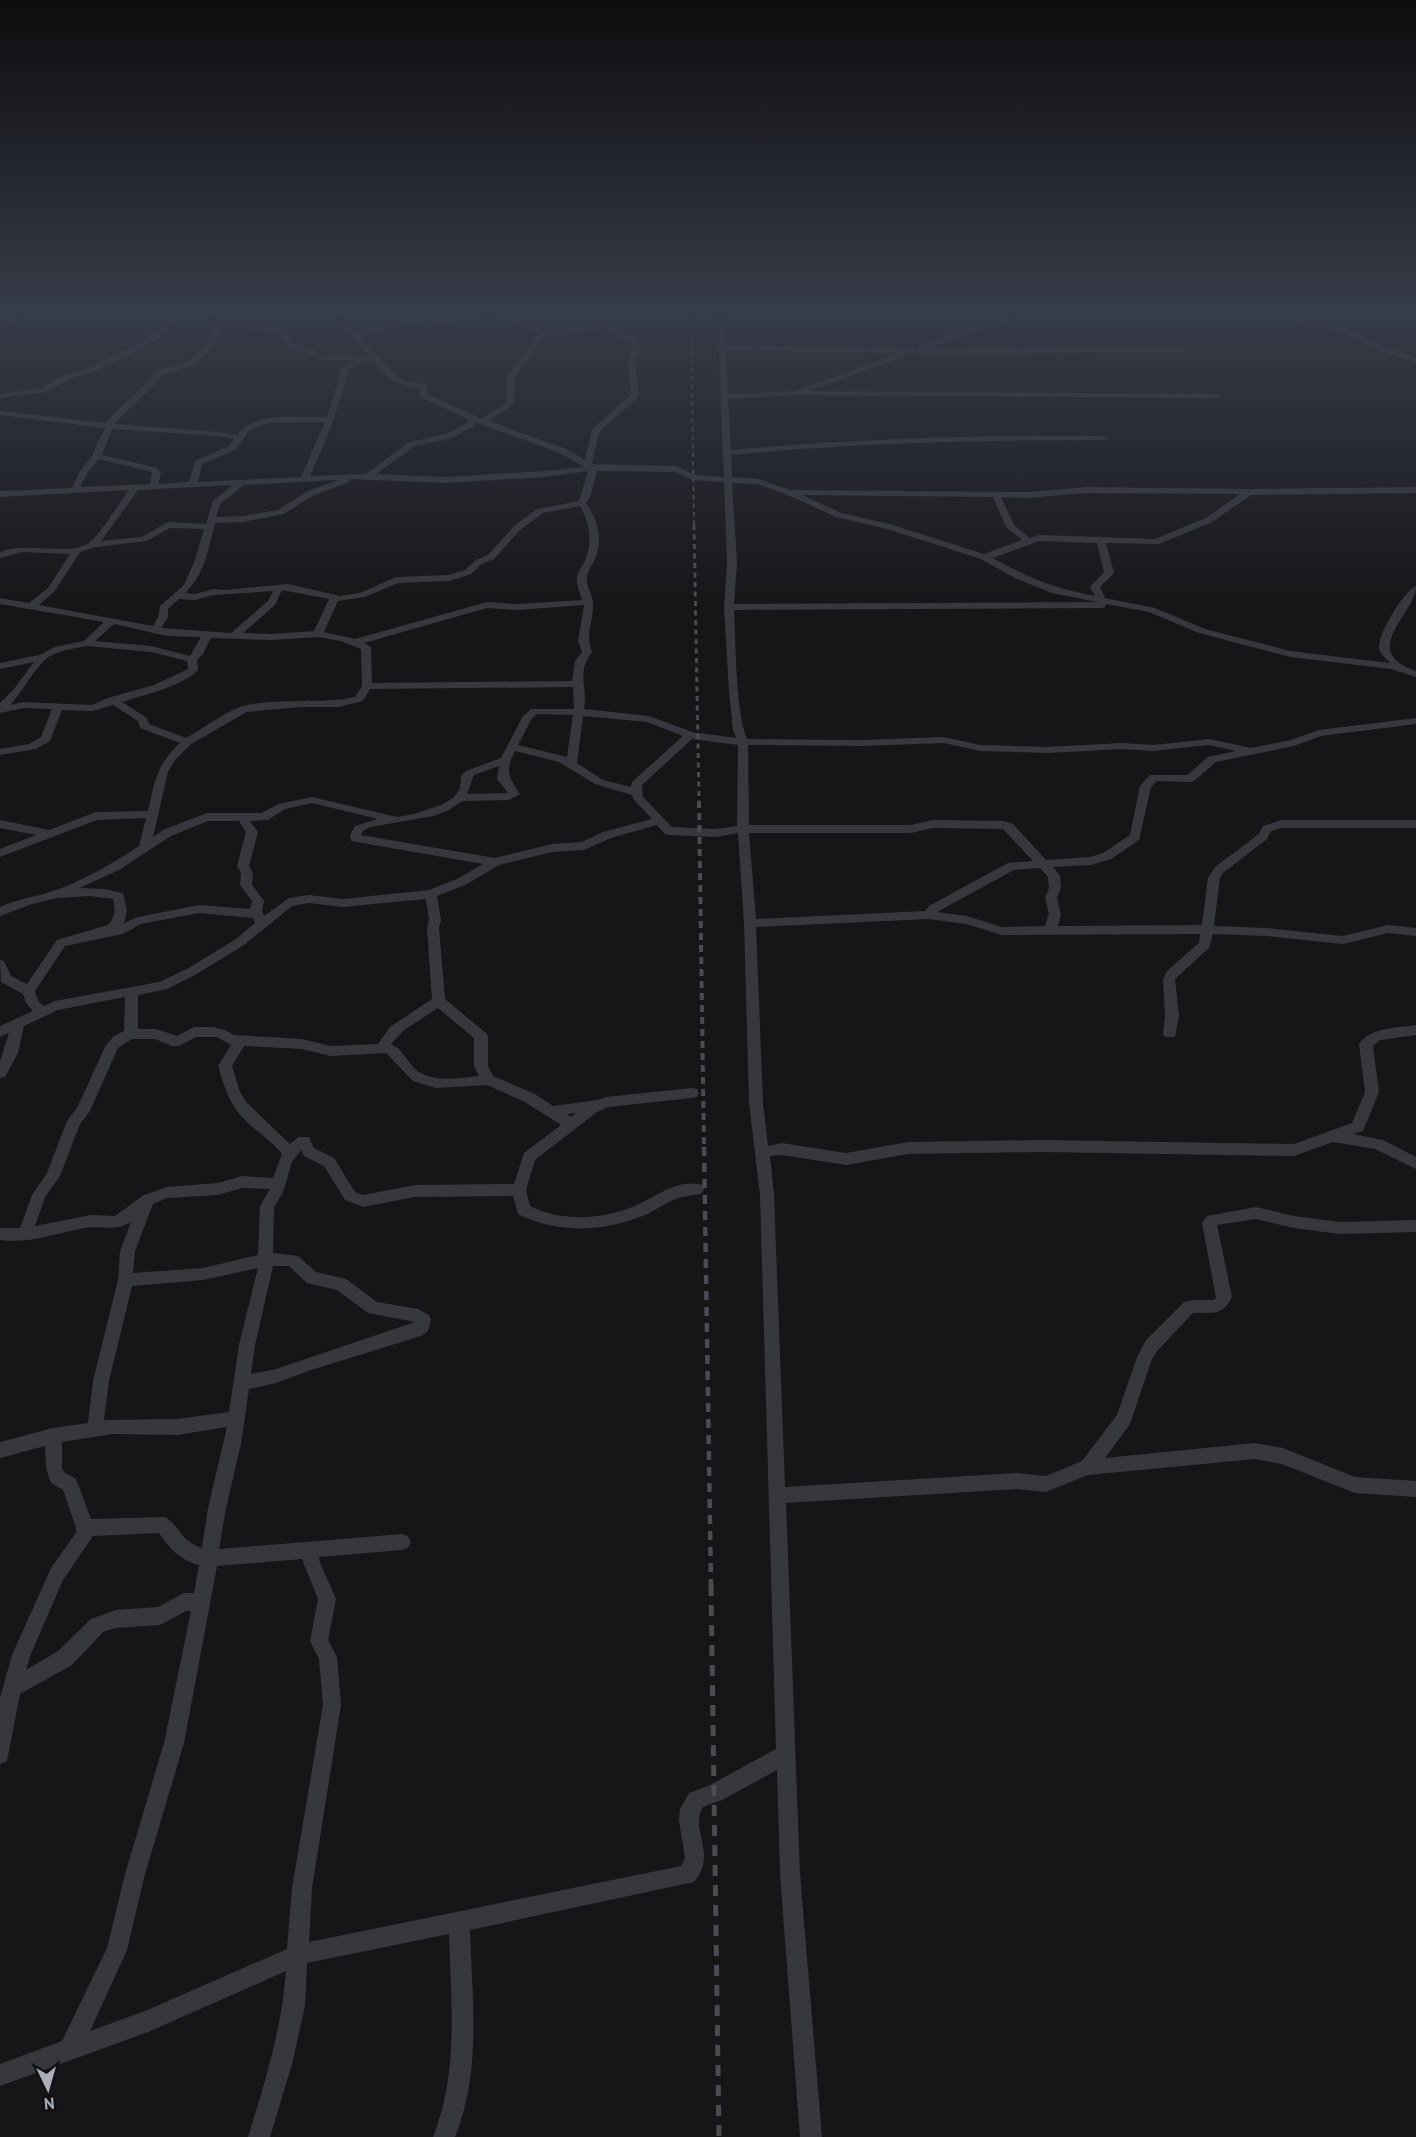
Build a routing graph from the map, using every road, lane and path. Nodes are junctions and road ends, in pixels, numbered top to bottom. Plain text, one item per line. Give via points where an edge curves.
1 (126, 408) edge
2 (335, 408) edge
3 (450, 408) edge
4 (504, 408) edge
5 (620, 408) edge
6 (724, 408) edge
7 (0, 413) edge
8 (472, 418) junction
9 (330, 419) junction
10 (483, 422) junction
11 (107, 426) junction
12 (239, 438) junction
13 (1103, 438) dead end
14 (727, 453) junction
15 (98, 456) junction
16 (590, 466) junction
17 (368, 476) junction
18 (351, 478) junction
19 (726, 479) junction
20 (304, 480) junction
21 (241, 483) junction
22 (193, 485) junction
23 (153, 487) junction
24 (135, 488) junction
25 (75, 490) junction
26 (1416, 490) edge
27 (790, 492) junction
28 (1249, 492) junction
29 (0, 494) edge
30 (996, 494) junction
31 (582, 503) junction
32 (211, 524) junction
33 (1101, 539) junction
34 (1023, 540) junction
35 (94, 544) junction
36 (76, 552) junction
37 (0, 555) edge
38 (984, 557) junction
39 (279, 589) junction
40 (1416, 589) edge
41 (180, 596) junction
42 (335, 597) junction
43 (1101, 599) junction
44 (3, 602) edge
45 (588, 602) junction
46 (1131, 605) junction
47 (30, 607) junction
48 (729, 607) junction
49 (0, 613) edge
50 (112, 620) junction
51 (157, 626) junction
52 (318, 634) junction
53 (207, 635) junction
54 (234, 635) junction
55 (356, 642) junction
56 (87, 643) junction
57 (42, 657) junction
58 (192, 659) junction
59 (0, 666) edge
60 (1411, 674) edge
61 (577, 684) junction
62 (367, 686) junction
63 (112, 700) junction
64 (58, 707) junction
65 (0, 710) edge
66 (578, 712) junction
67 (1416, 721) edge
68 (690, 735) junction
69 (187, 742) junction
70 (742, 742) junction
71 (513, 746) junction
72 (1250, 750) junction
73 (0, 752) edge
74 (506, 760) junction
75 (571, 764) junction
76 (635, 792) junction
77 (461, 798) junction
78 (153, 814) junction
79 (243, 818) junction
80 (393, 819) junction
81 (659, 821) junction
82 (0, 824) edge
83 (1416, 825) edge
84 (743, 829) junction
85 (51, 834) junction
86 (144, 849) junction
87 (0, 853) edge
88 (495, 862) junction
89 (1042, 864) junction
90 (431, 894) junction
91 (52, 896) junction
92 (0, 901) edge
93 (16, 904) junction
94 (0, 912) edge
95 (928, 915) junction
96 (260, 920) junction
97 (750, 923) junction
98 (1050, 928) junction
99 (1208, 930) junction
100 (107, 932) junction
101 (1416, 932) edge
102 (0, 964) edge
103 (29, 991) junction
104 (132, 991) junction
105 (439, 1001) junction
106 (41, 1011) junction
107 (18, 1025) junction
108 (1416, 1030) edge
109 (0, 1032) edge
110 (131, 1034) junction
111 (1170, 1034) dead end
112 (240, 1041) junction
113 (382, 1048) junction
114 (0, 1073) edge
115 (488, 1080) junction
116 (692, 1093) dead end
117 (598, 1105) junction
118 (553, 1111) junction
119 (571, 1124) junction
120 (1335, 1137) junction
121 (762, 1152) junction
122 (290, 1153) junction
123 (1416, 1163) edge
124 (279, 1184) junction
125 (697, 1189) dead end
126 (519, 1190) junction
127 (148, 1200) junction
128 (1416, 1226) edge
129 (26, 1232) junction
130 (0, 1234) edge
131 (267, 1260) junction
132 (126, 1280) junction
133 (242, 1383) junction
134 (237, 1418) junction
135 (95, 1429) junction
136 (53, 1436) junction
137 (0, 1450) edge
138 (1088, 1467) junction
139 (1416, 1489) edge
140 (779, 1495) junction
141 (85, 1528) junction
142 (402, 1542) dead end
143 (310, 1549) junction
144 (209, 1558) junction
145 (202, 1602) junction
146 (11, 1689) junction
147 (0, 1754) edge
148 (787, 1754) junction
149 (459, 1922) junction
150 (297, 1955) junction
151 (71, 2046) junction
152 (0, 2074) edge
153 (259, 2137) edge
154 (444, 2137) edge
155 (811, 2137) edge

1 - 11 street
2 - 9 street
3 - 8 street
4 - 10 street
5 - 16 street via 614,418 595,432
6 - 14 street
7 - 11 street
8 - 10 street
8 - 17 street via 471,424 449,436 412,444
9 - 12 street via 268,421 246,429
9 - 20 street
10 - 16 street via 563,451
11 - 12 street
11 - 15 street via 109,430 100,442
12 - 22 street via 226,452 198,463
13 - 14 street via 901,439
14 - 19 street
15 - 23 street via 155,470
15 - 25 street via 84,471
16 - 17 street via 544,474 445,480
16 - 19 street via 676,469 693,477
16 - 31 street
17 - 18 street
18 - 20 street
18 - 32 street via 309,494 281,512
19 - 27 street via 759,482
19 - 48 street via 732,563
20 - 21 street
21 - 22 street
21 - 32 street via 217,501
22 - 23 street
23 - 24 street
24 - 25 street
24 - 35 street
25 - 29 street
26 - 28 street
27 - 30 street
27 - 38 street via 839,515
28 - 30 street via 1095,490
28 - 33 street via 1209,519 1156,542
30 - 34 street via 1005,520
31 - 42 street via 540,511 517,528 491,557 457,576 396,580 362,595
31 - 45 street via 592,519 594,532 592,555 582,576
32 - 35 street via 168,525 144,539
32 - 41 street via 200,560
33 - 34 street
33 - 43 street via 1109,573 1095,587
34 - 38 street via 1003,554
35 - 36 street
36 - 37 street via 24,549
36 - 47 street via 51,590
38 - 43 street via 1055,591
39 - 41 street
39 - 42 street via 293,587
39 - 54 street via 274,601
40 - 60 street via 1391,626 1384,647
41 - 51 street via 163,608
42 - 52 street
43 - 46 street
44 - 47 street
44 - 49 street
45 - 55 street via 487,605
45 - 61 street via 583,641 587,652 580,662
46 - 48 street
46 - 60 street via 1202,631 1290,654
47 - 50 street
48 - 70 street via 734,691
50 - 51 street
50 - 56 street
51 - 53 street via 167,633
52 - 54 street
52 - 55 street
53 - 54 street
53 - 58 street
55 - 62 street via 367,649
56 - 57 street
56 - 58 street via 151,649
57 - 59 street
57 - 65 street
58 - 63 street via 193,670 189,673
61 - 62 street
61 - 66 street
62 - 69 street via 359,699 345,703 240,710
63 - 64 street via 86,709
63 - 69 street via 143,720 150,730
64 - 65 street via 23,705
64 - 73 street via 46,739 32,747
66 - 68 street via 649,719
66 - 71 street via 530,713
66 - 75 street
67 - 72 street via 1319,733
68 - 70 street
68 - 76 street via 636,784
69 - 78 street via 170,758
70 - 72 street via 944,740 980,748 1048,750 1153,748 1209,742
70 - 84 street
71 - 74 street
71 - 75 street
72 - 89 street via 1212,759 1190,778 1150,779 1135,837 1107,856 1091,861
74 - 77 street via 470,773
74 - 77 street via 502,776 512,796
75 - 76 street via 605,784
76 - 81 street
77 - 80 street via 443,810
78 - 85 street via 96,816
78 - 86 street
79 - 80 street via 264,817 282,806 312,800
79 - 86 street via 207,817 167,833
79 - 96 street via 252,832 243,866 246,885 258,901
80 - 88 street via 360,826 356,838
81 - 84 street via 669,831 678,833
81 - 88 street via 607,835 584,846 552,848
82 - 85 street
83 - 99 street via 1274,825 1219,870 1210,893
84 - 89 street via 1004,825
84 - 97 street
85 - 87 street
86 - 91 street
88 - 90 street
89 - 95 street via 1012,866
89 - 98 street via 1053,876 1055,888 1052,898 1056,909
90 - 96 street via 343,903 298,900
90 - 105 street
91 - 93 street
91 - 100 street via 78,892 118,896 122,907 119,918
92 - 93 street
93 - 94 street
95 - 97 street
95 - 98 street via 967,920 1002,931
96 - 100 street via 199,909 138,921 119,931
96 - 104 street via 191,972 162,986
97 - 121 street via 756,1102
98 - 99 street
99 - 101 street via 1343,940 1388,929
99 - 111 street via 1201,950 1169,979
100 - 103 street via 61,943
102 - 103 street via 6,979
103 - 106 street via 32,1003
104 - 106 street
104 - 110 street
105 - 113 street via 403,1022
105 - 115 street via 481,1036 481,1066
106 - 107 street
107 - 109 street
107 - 114 street via 11,1053
108 - 120 street via 1369,1039 1366,1044 1372,1092 1361,1122 1350,1132
110 - 112 street via 156,1034 179,1041 194,1032 220,1032
110 - 129 street via 113,1045 74,1121 53,1176 39,1195
112 - 113 street via 302,1044 330,1051
112 - 122 street via 225,1066 232,1091 248,1115 278,1138
113 - 115 street via 395,1051 409,1072 423,1082
115 - 118 street
116 - 117 street
117 - 118 street
117 - 119 street
118 - 119 street
119 - 126 street via 531,1153
120 - 121 street via 1287,1150 908,1148 846,1159 782,1149
120 - 123 street via 1378,1144
121 - 140 street
122 - 124 street
122 - 126 street via 304,1142 309,1152 329,1162 350,1196 363,1201 416,1191
124 - 127 street via 241,1182 219,1189 168,1192
124 - 131 street via 267,1206
125 - 126 street via 669,1193 620,1217 572,1223 543,1219 523,1210
127 - 129 street via 121,1221 109,1225 89,1221
127 - 132 street via 129,1245 123,1267
128 - 138 street via 1340,1228 1256,1213 1212,1220 1209,1223 1222,1303 1216,1307 1189,1307 1152,1345 1124,1419
129 - 130 street
131 - 132 street via 203,1274
131 - 133 street
131 - 133 street via 293,1260 312,1278 341,1284 373,1308 418,1316 423,1320 422,1326 276,1377
132 - 135 street via 101,1381
133 - 134 street
134 - 135 street via 177,1427
134 - 144 street
135 - 136 street
136 - 137 street
136 - 141 street via 57,1477 70,1485
138 - 139 street via 1255,1451 1283,1456 1355,1485
138 - 140 street via 1046,1484 1017,1481
140 - 148 street
141 - 144 street via 164,1525 174,1541 194,1555
141 - 146 street via 80,1545 57,1574 41,1605
142 - 143 street
143 - 144 street
143 - 150 street via 311,1564 327,1599 319,1641 328,1657 332,1705 302,1888
144 - 145 street
145 - 146 street via 184,1602 160,1616 116,1619 97,1625 65,1658
145 - 151 street via 174,1743 117,1950
146 - 147 street
148 - 149 street via 696,1800 689,1820 695,1858 687,1875
148 - 155 street via 790,1874
149 - 150 street
149 - 154 street via 460,2084 453,2118
150 - 151 street via 148,2021
150 - 153 street via 294,2006
151 - 152 street

